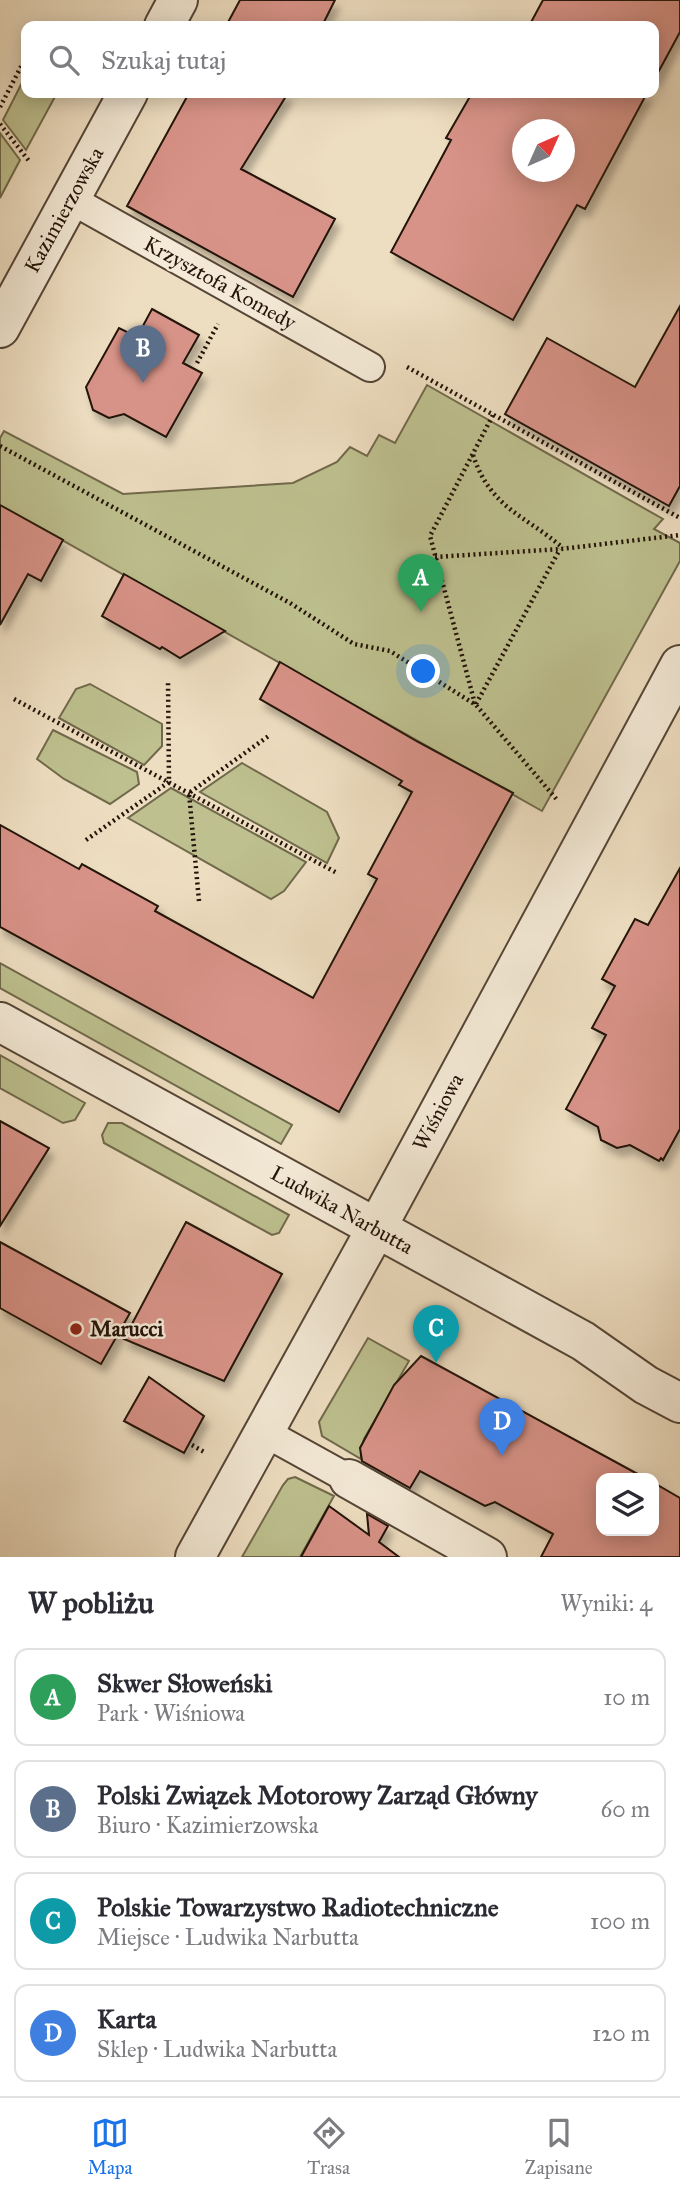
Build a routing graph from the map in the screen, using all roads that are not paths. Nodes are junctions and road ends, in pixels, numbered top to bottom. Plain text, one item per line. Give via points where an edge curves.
1 (178, 0) edge
2 (167, 21) edge
3 (125, 98) edge
4 (70, 199) junction
5 (0, 328) edge
6 (370, 367) dead end
7 (680, 665) edge
8 (0, 1022) edge
9 (376, 1229) junction
10 (680, 1403) edge
11 (264, 1432) junction
12 (349, 1479) joint
13 (195, 1557) edge
14 (488, 1557) edge

1 - 2 street
3 - 4 street, Kazimierzowska
4 - 5 street, Kazimierzowska
4 - 6 lane, Krzysztofa Komedy
7 - 9 street, Wiśniowa
8 - 9 street, Ludwika Narbutta
9 - 10 street, Ludwika Narbutta via 583,1341
9 - 11 street, Wiśniowa
11 - 12 lane
11 - 13 street, Wiśniowa
12 - 14 street

